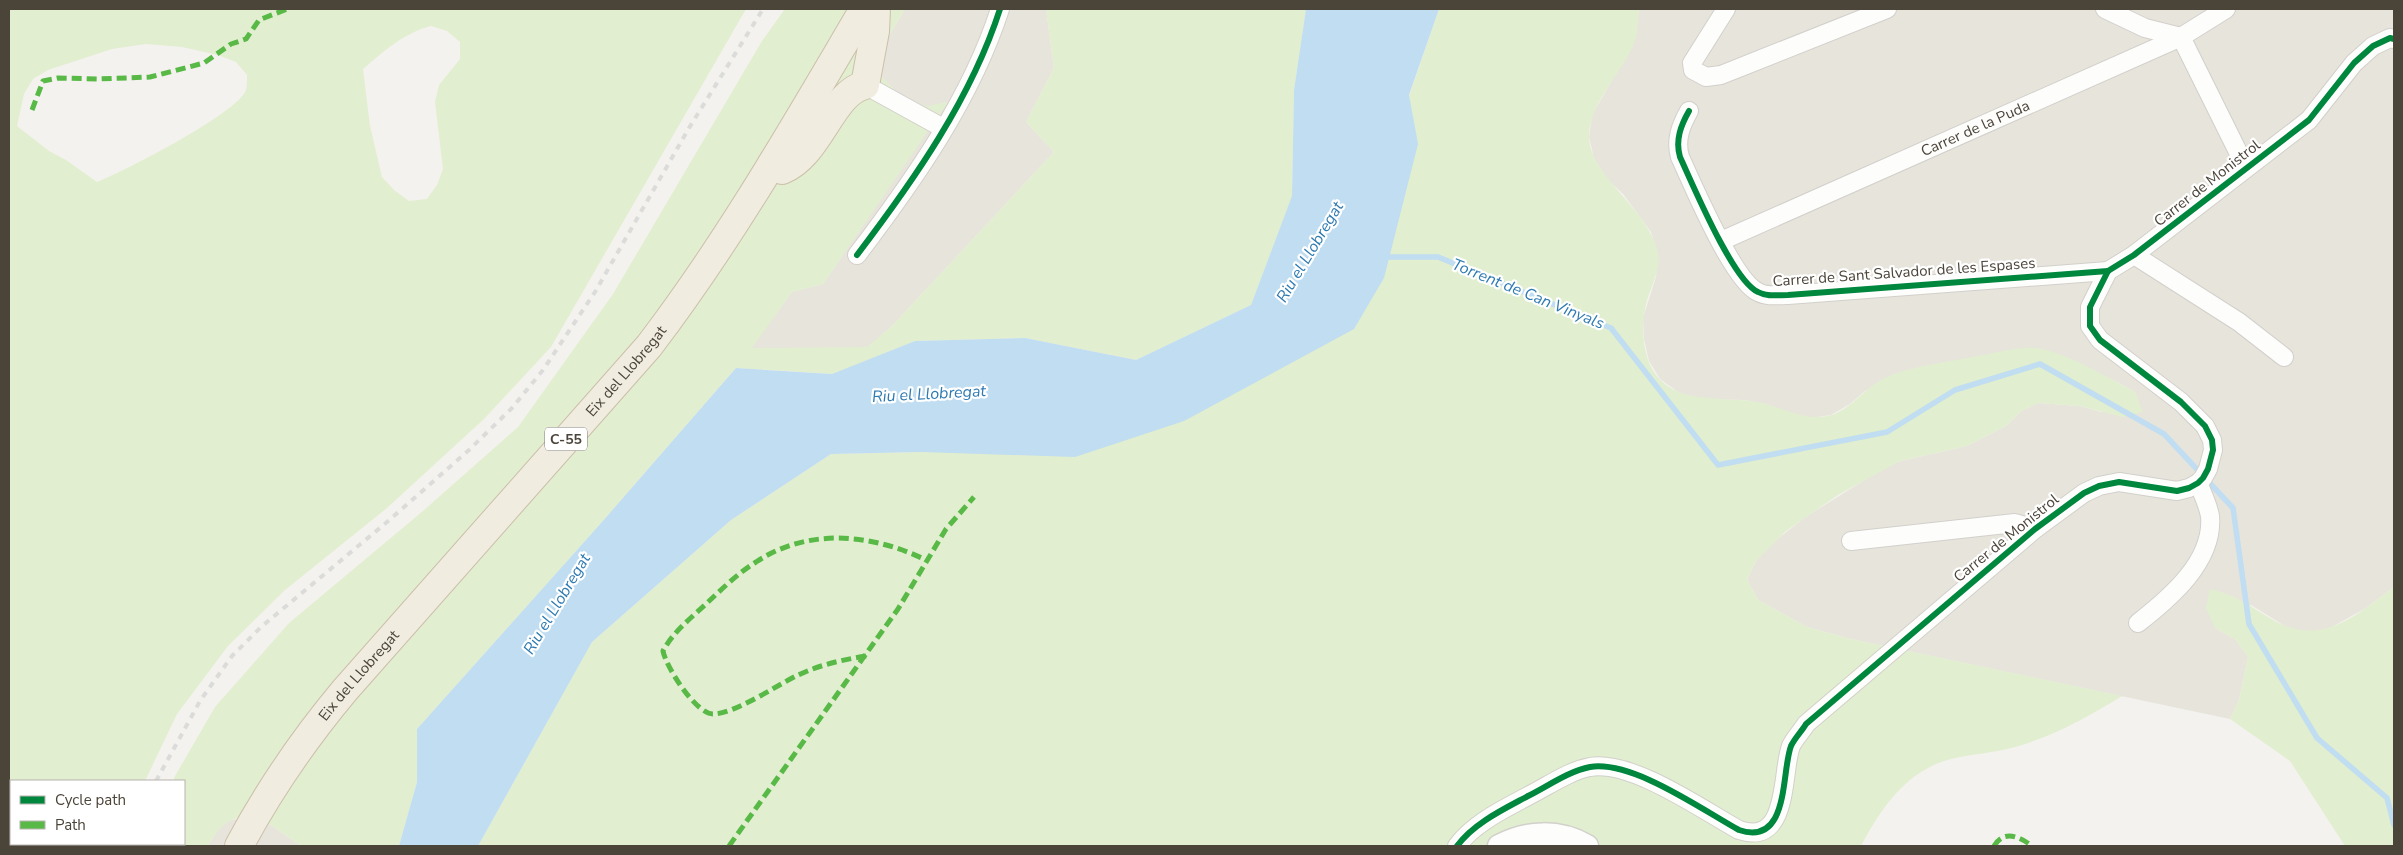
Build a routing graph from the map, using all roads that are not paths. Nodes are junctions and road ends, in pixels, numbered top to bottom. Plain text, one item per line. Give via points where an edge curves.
1 (846, 9) edge
2 (864, 9) edge
3 (876, 9) edge
4 (1000, 9) edge
5 (1726, 9) edge
6 (1887, 9) edge
7 (2105, 9) edge
8 (2226, 9) edge
9 (2181, 37) junction
10 (2394, 39) edge
11 (865, 85) junction
12 (1689, 110) dead end
13 (943, 128) junction
14 (772, 164) junction
15 (2246, 168) junction
16 (1721, 241) junction
17 (857, 255) dead end
18 (2134, 255) junction
19 (2108, 271) junction
20 (2284, 357) dead end
21 (2198, 483) junction
22 (2035, 529) junction
23 (1851, 541) dead end
24 (2138, 623) dead end
25 (220, 846) edge
26 (239, 846) edge
27 (1457, 846) edge
28 (1499, 846) edge
29 (1587, 846) edge

1 - 25 highway, Eix del Llobregat / C-55 via 726,208 663,303 353,657 264,774
2 - 14 highway, Eix del Llobregat / C-55
3 - 11 highway
4 - 13 street via 984,51
5 - 6 street via 1692,63 1693,70 1706,77 1721,75
7 - 9 street via 2145,28
8 - 9 street, Carrer de la Puda
9 - 15 street
9 - 16 street, Carrer de la Puda
10 - 15 street, Carrer de Monistrol via 2373,46 2354,63 2309,120
11 - 13 street
11 - 14 highway via 851,92 810,149 791,167 782,170
12 - 16 street, Carrer de Sant Salvador de les Espases via 1680,132 1678,149
13 - 17 street via 912,179
14 - 26 highway, Eix del Llobregat / C-55 via 707,266 648,346 345,690 300,746 269,792
15 - 18 street, Carrer de Monistrol
16 - 19 street, Carrer de Sant Salvador de les Espases via 1736,272 1747,285 1770,296
18 - 19 street, Carrer de Monistrol
18 - 20 street via 2239,322
19 - 21 street via 2090,307 2090,326 2100,340 2180,402 2205,426 2212,440 2212,459
21 - 22 street, Carrer de Monistrol via 2177,491 2130,482 2110,482 2084,493
21 - 24 street via 2210,518 2203,550 2181,584
22 - 23 street via 2015,523
22 - 27 street, Carrer de Monistrol via 1806,724 1791,746 1779,810 1768,826 1747,833 1642,776 1606,766 1589,767 1514,804 1464,837
28 - 29 street via 1523,836 1545,834 1565,836

